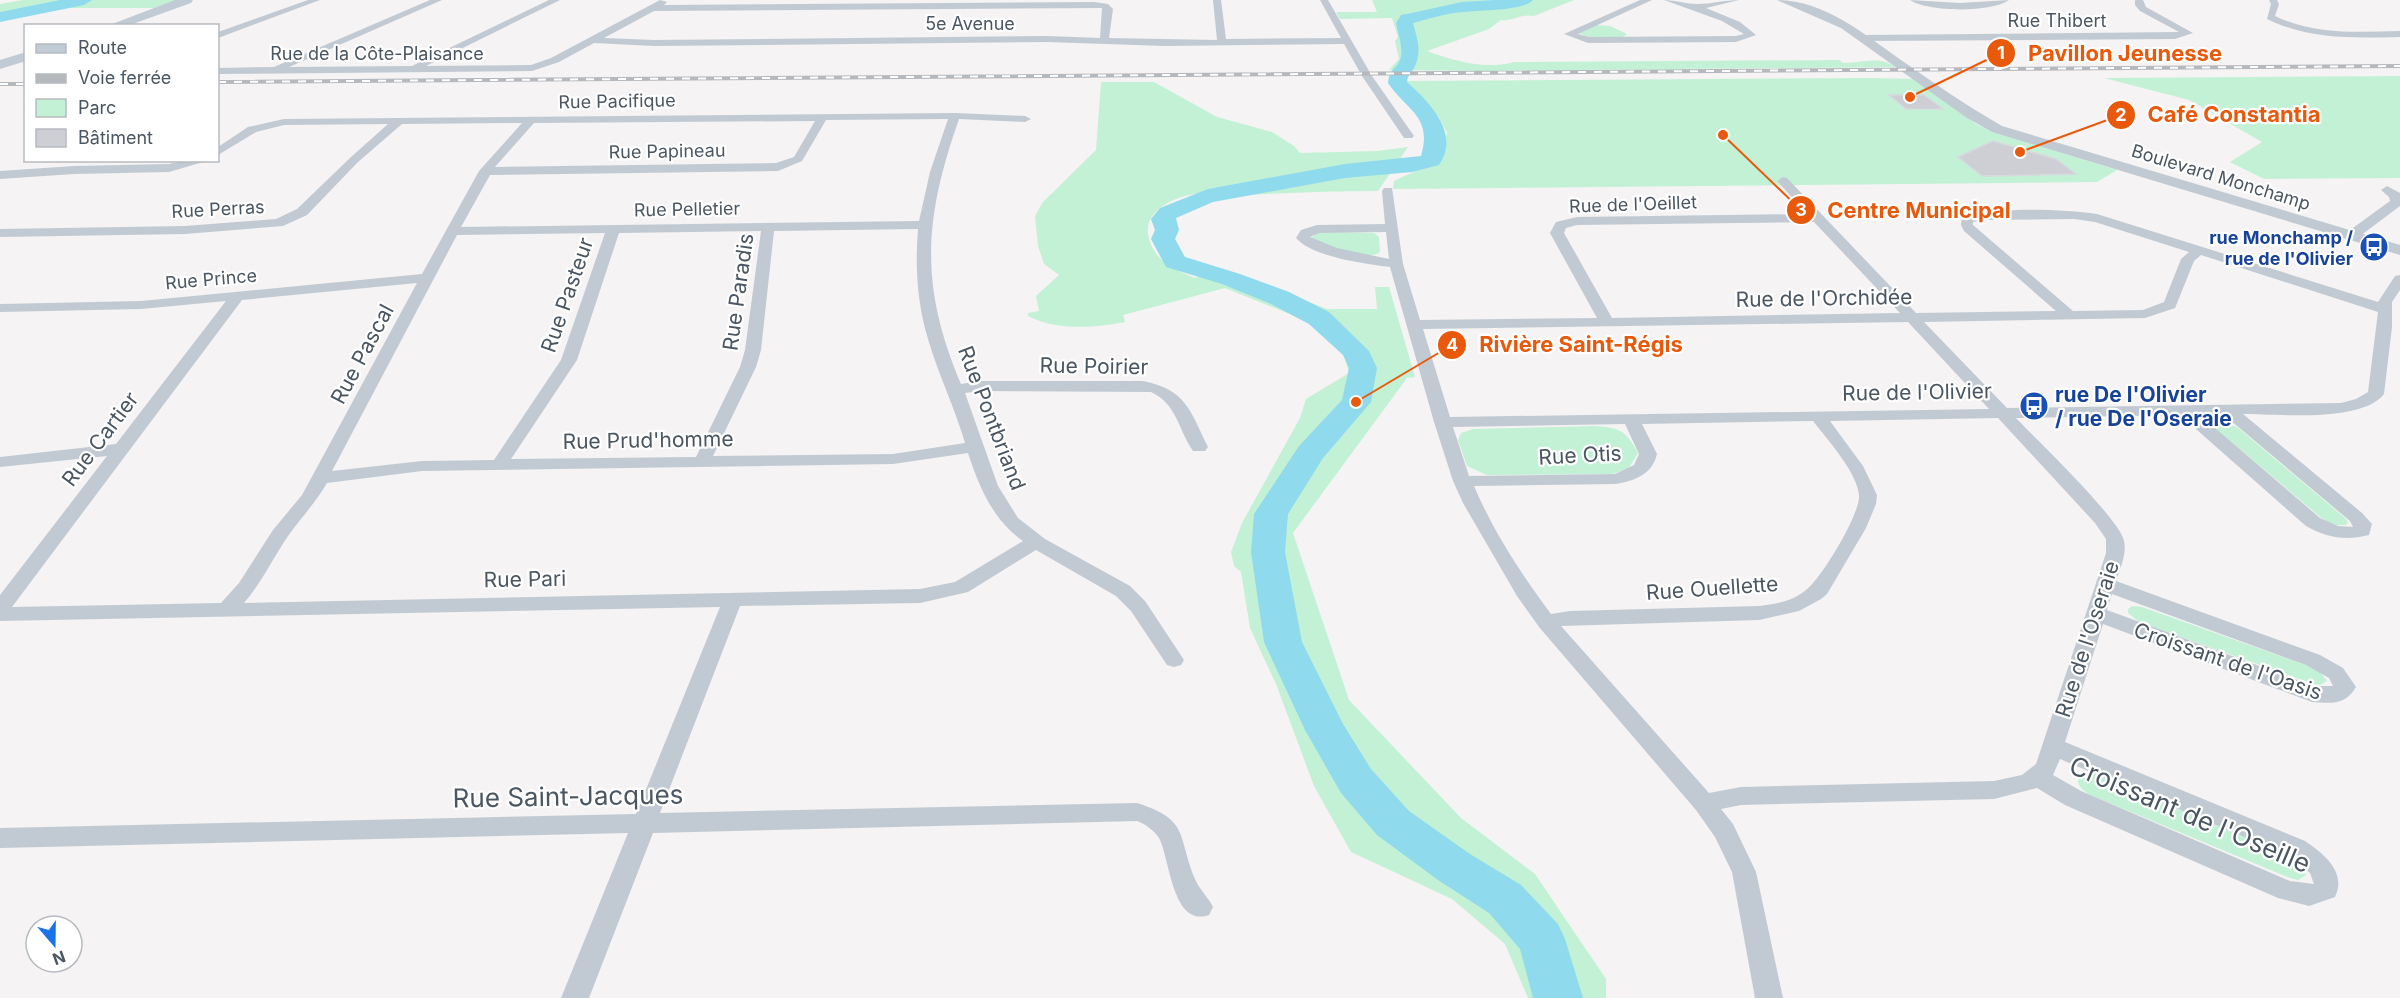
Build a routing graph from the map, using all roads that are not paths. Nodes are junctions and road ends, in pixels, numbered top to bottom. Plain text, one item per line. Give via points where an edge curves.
1 (187, 0) edge
2 (316, 0) edge
3 (438, 0) edge
4 (556, 0) edge
5 (667, 0) edge
6 (1217, 0) edge
7 (1324, 0) edge
8 (1648, 0) edge
9 (1668, 0) edge
10 (1735, 0) edge
11 (1783, 0) edge
12 (1798, 0) edge
13 (1914, 0) edge
14 (2005, 0) edge
15 (2139, 0) edge
16 (2273, 0) edge
17 (653, 8) junction
18 (1694, 8) junction
19 (295, 9) junction
20 (1598, 20) junction
21 (119, 24) edge
22 (1617, 25) dead end
23 (1627, 29) dead end
24 (2400, 34) edge
25 (219, 35) edge
26 (1863, 38) junction
27 (1878, 38) junction
28 (593, 40) junction
29 (1639, 40) junction
30 (1104, 41) junction
31 (1347, 41) junction
32 (219, 42) edge
33 (1222, 42) junction
34 (24, 57) edge
35 (0, 65) edge
36 (412, 69) junction
37 (274, 70) junction
38 (219, 71) edge
39 (955, 116) junction
40 (823, 117) junction
41 (1025, 119) dead end
42 (531, 120) junction
43 (399, 121) junction
44 (1408, 136) dead end
45 (219, 151) edge
46 (195, 162) edge
47 (485, 171) junction
48 (0, 175) edge
49 (1783, 181) dead end
50 (2387, 190) dead end
51 (1388, 191) dead end
52 (1818, 218) junction
53 (924, 225) junction
54 (769, 227) junction
55 (615, 228) junction
56 (1391, 228) junction
57 (451, 231) junction
58 (0, 233) edge
59 (2353, 234) junction
60 (2400, 245) edge
61 (2400, 250) edge
62 (2198, 251) junction
63 (1396, 264) junction
64 (426, 278) junction
65 (2400, 279) edge
66 (237, 296) junction
67 (0, 308) edge
68 (2384, 309) junction
69 (2070, 316) junction
70 (1912, 318) junction
71 (1607, 322) junction
72 (1414, 325) junction
73 (956, 389) junction
74 (2228, 410) junction
75 (2185, 411) junction
76 (2002, 414) junction
77 (1818, 417) junction
78 (1631, 419) junction
79 (1442, 422) junction
80 (975, 447) junction
81 (1199, 447) dead end
82 (121, 449) junction
83 (0, 462) edge
84 (702, 462) junction
85 (499, 465) junction
86 (321, 478) junction
87 (1462, 482) junction
88 (1037, 541) junction
89 (2106, 585) junction
90 (733, 599) junction
91 (228, 608) junction
92 (0, 609) edge
93 (0, 614) edge
94 (2097, 614) junction
95 (1546, 622) junction
96 (1174, 660) dead end
97 (2052, 746) junction
98 (2037, 777) junction
99 (1704, 803) junction
100 (644, 823) junction
101 (0, 838) edge
102 (1200, 907) dead end
103 (575, 998) edge
104 (1769, 998) edge

1 - 21 main road
2 - 19 street
3 - 37 street
4 - 36 street
5 - 17 street
6 - 33 street
7 - 31 street
8 - 20 street
9 - 18 street
10 - 18 street
11 - 26 street, Boulevard Monchamp via 1835,20
12 - 27 street, Boulevard Monchamp via 1844,18
13 - 14 street via 1940,5
15 - 27 street, Rue Thibert via 2141,7 2188,33
16 - 24 street via 2270,17 2302,31 2326,35
17 - 28 street
17 - 30 street via 1104,6 1108,11
18 - 29 street via 1738,25 1751,35 1736,39
19 - 25 street via 273,13
19 - 32 street
20 - 22 street
20 - 29 street via 1569,34 1588,40
23 - 29 street
26 - 27 street, Rue Thibert
26 - 59 street, Boulevard Monchamp via 1972,115 2004,132
27 - 59 street, Boulevard Monchamp via 1990,120 2009,129
28 - 30 street, 5e Avenue
28 - 36 street, Rue de la Côte-Plaisance via 537,67
30 - 33 street, 5e Avenue
31 - 33 street, 5e Avenue
31 - 44 street
34 - 35 main road
36 - 37 street, Rue de la Côte-Plaisance
37 - 38 street, Rue de la Côte-Plaisance
39 - 40 street, Rue Pacifique
39 - 41 street, Rue Pacifique
39 - 53 street, Rue Pontbriand via 931,182
40 - 42 street, Rue Pacifique
40 - 47 street, Rue Papineau via 798,159 778,167
42 - 43 street, Rue Pacifique
42 - 47 street, Rue Pascal
43 - 45 street, Rue Pacifique via 272,123 252,129
43 - 58 street, Rue Perras via 302,212 278,223 185,230
46 - 48 street via 169,168
47 - 57 street, Rue Pascal
49 - 52 street, Rue de l'Oseraie
50 - 59 street via 2397,202
51 - 56 street
52 - 70 street, Rue de l'Oseraie
52 - 71 street, Rue de l'Oeillet via 1577,221 1561,225 1557,233
53 - 54 street, Rue Pelletier
53 - 73 street, Rue Pontbriand via 928,305 935,336
54 - 55 street, Rue Pelletier
54 - 84 street, Rue Paradis via 753,350
55 - 57 street, Rue Pelletier
55 - 85 street, Rue Pasteur via 568,360
56 - 63 street
56 - 63 street via 1317,229 1303,238 1317,246
57 - 64 street, Rue Pascal
59 - 60 street, Boulevard Monchamp
59 - 61 street, Boulevard Monchamp
62 - 68 street
62 - 69 street, Rue de l'Orchidée via 2188,260 2172,301 2160,310 2135,315
62 - 69 street via 2089,216 1980,216 1967,220 1969,228
63 - 72 street
64 - 66 street, Rue Prince
64 - 86 street, Rue Pascal
65 - 68 street, Rue de l'Olivier
66 - 67 street, Rue Prince via 141,305
66 - 82 street, Rue Cartier
68 - 74 street, Rue de l'Olivier via 2377,392 2370,400 2342,408
69 - 70 street, Rue de l'Orchidée
70 - 71 street, Rue de l'Orchidée
70 - 76 street, Rue de l'Oseraie
71 - 72 street, Rue de l'Orchidée
72 - 79 street
73 - 80 street, Rue Pontbriand
73 - 81 street, Rue Poirier via 1161,389 1175,400
74 - 75 street, Rue de l'Olivier
74 - 75 street via 2361,520 2362,531 2336,532 2313,522
75 - 76 street, Rue de l'Olivier
76 - 77 street, Rue de l'Olivier
76 - 89 street, Rue de l'Oseraie via 2110,529 2116,546
77 - 78 street, Rue de l'Olivier
77 - 95 street, Rue Ouellette via 1864,480 1869,496 1864,515 1813,596 1789,607 1759,613
78 - 79 street, Rue de l'Olivier
78 - 87 street, Rue Otis via 1648,454 1646,463 1632,475 1615,479
79 - 87 street
80 - 84 street, Rue Prud'homme via 894,459
80 - 88 street, Rue Pontbriand via 999,506 1019,530
82 - 83 street
82 - 92 street, Rue Cartier
84 - 85 street, Rue Prud'homme
85 - 86 street, Rue Prud'homme via 422,466
86 - 91 street, Rue Pascal via 246,588
87 - 95 street
88 - 90 street, Rue Pari via 961,587 939,593
88 - 96 street, Rue Pontbriand via 1124,592 1138,606 1157,642
89 - 94 street, Rue de l'Oseraie
89 - 94 street, Croissant de l'Oasis via 2313,660 2332,670 2345,687 2338,695 2312,694
90 - 91 street, Rue Pari
90 - 100 street
91 - 93 street, Rue Pari
94 - 97 street, Rue de l'Oseraie
95 - 99 street
97 - 98 street, Rue de l'Oseraie via 2046,768
97 - 98 street, Croissant de l'Oseille via 2296,848 2325,874 2326,890 2308,896 2282,888 2073,798
98 - 99 street via 1994,790 1741,796
99 - 104 street via 1724,831 1744,872
100 - 101 street, Rue Saint-Jacques
100 - 102 street, Rue Saint-Jacques via 1137,812 1158,820 1171,836 1185,885
100 - 103 street

